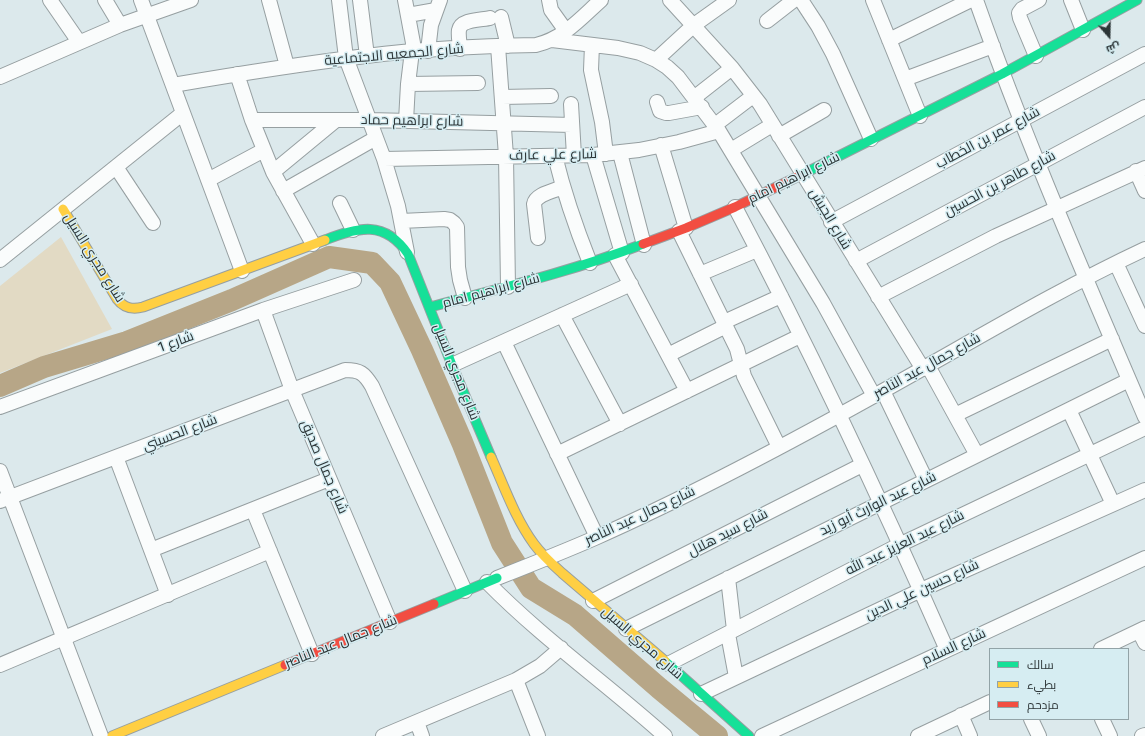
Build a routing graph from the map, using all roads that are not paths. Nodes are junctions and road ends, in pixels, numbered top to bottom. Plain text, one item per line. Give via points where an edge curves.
1 (50, 0) edge
2 (105, 0) edge
3 (141, 0) edge
4 (269, 0) edge
5 (339, 0) edge
6 (360, 0) edge
7 (406, 0) edge
8 (549, 0) edge
9 (601, 0) edge
10 (670, 0) edge
11 (729, 0) edge
12 (794, 0) edge
13 (801, 0) edge
14 (873, 0) edge
15 (971, 0) edge
16 (976, 0) edge
17 (1040, 0) edge
18 (1071, 0) edge
19 (1137, 0) edge
20 (188, 1) edge
21 (439, 3) edge
22 (147, 15) junction
23 (408, 15) junction
24 (767, 21) dead end
25 (120, 25) junction
26 (694, 25) junction
27 (1083, 30) junction
28 (566, 31) junction
29 (552, 40) junction
30 (889, 40) junction
31 (79, 42) junction
32 (592, 44) junction
33 (503, 46) junction
34 (992, 46) junction
35 (460, 49) junction
36 (428, 50) junction
37 (413, 52) junction
38 (1145, 54) edge
39 (367, 56) junction
40 (1036, 56) junction
41 (346, 58) junction
42 (656, 60) junction
43 (286, 66) junction
44 (732, 68) junction
45 (237, 74) junction
46 (1002, 74) junction
47 (0, 77) edge
48 (905, 78) junction
49 (478, 83) dead end
50 (408, 84) junction
51 (173, 85) junction
52 (550, 96) dead end
53 (753, 96) junction
54 (502, 97) junction
55 (657, 102) dead end
56 (698, 102) junction
57 (571, 104) dead end
58 (1145, 107) edge
59 (824, 110) dead end
60 (183, 113) junction
61 (920, 116) junction
62 (252, 120) junction
63 (336, 120) junction
64 (369, 120) junction
65 (406, 121) junction
66 (1020, 121) junction
67 (504, 123) junction
68 (572, 125) junction
69 (717, 128) junction
70 (776, 130) junction
71 (376, 138) junction
72 (871, 139) junction
73 (661, 145) junction
74 (264, 150) junction
75 (731, 150) junction
76 (620, 153) junction
77 (600, 155) junction
78 (506, 156) junction
79 (555, 156) junction
80 (574, 156) junction
81 (384, 159) junction
82 (1038, 164) junction
83 (116, 167) junction
84 (1141, 170) edge
85 (273, 172) junction
86 (802, 173) junction
87 (208, 180) junction
88 (563, 188) junction
89 (283, 191) junction
90 (1145, 191) edge
91 (759, 195) junction
92 (340, 203) dead end
93 (735, 207) junction
94 (1056, 208) junction
95 (63, 209) junction
96 (401, 221) junction
97 (831, 222) junction
98 (153, 223) dead end
99 (353, 230) junction
100 (683, 230) junction
101 (538, 238) dead end
102 (313, 244) junction
103 (644, 245) junction
104 (1145, 249) edge
105 (757, 250) junction
106 (408, 254) junction
107 (618, 254) junction
108 (0, 260) edge
109 (856, 261) junction
110 (590, 263) junction
111 (1116, 263) junction
112 (242, 271) junction
113 (700, 274) junction
114 (1086, 278) junction
115 (354, 280) dead end
116 (631, 284) junction
117 (508, 286) junction
118 (780, 296) junction
119 (878, 297) junction
120 (465, 298) junction
121 (430, 307) junction
122 (263, 310) junction
123 (562, 316) junction
124 (725, 324) junction
125 (1145, 326) edge
126 (800, 336) junction
127 (1112, 339) junction
128 (504, 342) junction
129 (668, 354) junction
130 (452, 365) junction
131 (741, 365) junction
132 (925, 367) junction
133 (1129, 380) junction
134 (292, 390) junction
135 (687, 391) junction
136 (878, 394) junction
137 (0, 407) edge
138 (1069, 410) junction
139 (955, 415) junction
140 (838, 416) junction
141 (1145, 417) edge
142 (620, 424) junction
143 (1145, 428) edge
144 (779, 447) junction
145 (558, 454) junction
146 (1089, 454) junction
147 (976, 455) junction
148 (116, 457) junction
149 (862, 465) junction
150 (0, 471) edge
151 (329, 479) junction
152 (926, 480) junction
153 (1145, 490) edge
154 (5, 499) edge
155 (880, 503) junction
156 (1113, 504) junction
157 (253, 510) junction
158 (597, 537) junction
159 (899, 545) junction
160 (151, 550) junction
161 (270, 552) junction
162 (1145, 558) edge
163 (540, 560) junction
164 (728, 578) junction
165 (492, 580) junction
166 (921, 590) junction
167 (465, 591) junction
168 (168, 595) junction
169 (593, 601) junction
170 (390, 622) junction
171 (626, 629) junction
172 (731, 632) junction
173 (1143, 634) edge
174 (64, 638) junction
175 (561, 648) junction
176 (1104, 648) edge
177 (947, 650) junction
178 (312, 654) junction
179 (668, 664) junction
180 (0, 665) edge
181 (736, 677) junction
182 (516, 680) junction
183 (701, 694) junction
184 (989, 702) edge
185 (641, 714) junction
186 (961, 715) junction
187 (1031, 720) edge
188 (1102, 720) edge
189 (417, 722) junction
190 (1145, 734) edge
191 (101, 736) edge
192 (112, 736) edge
193 (383, 736) edge
194 (422, 736) edge
195 (538, 736) edge
196 (648, 736) edge
197 (665, 736) edge
198 (749, 736) edge
199 (762, 736) edge
200 (918, 736) edge
201 (970, 736) edge
202 (1039, 736) edge
203 (1110, 736) edge
204 (1142, 736) edge

1 - 31 street
2 - 25 street
3 - 22 street
4 - 43 street
5 - 41 street
6 - 39 street
7 - 23 street
8 - 28 street via 551,10
9 - 28 street, شارع الجمعيه الاجتماعية
10 - 26 street, شارع الجيش
11 - 26 street
12 - 24 street
13 - 72 street via 834,54
14 - 30 street
15 - 30 street
16 - 34 street
17 - 40 street via 1019,13
18 - 27 street
19 - 27 street, شارع ابراهيم امام
20 - 22 street
21 - 23 street
21 - 36 street via 431,25
22 - 25 street
22 - 51 street
23 - 37 street
25 - 31 street
26 - 42 street
26 - 44 street, شارع الجيش
27 - 40 street, شارع ابراهيم امام
28 - 29 street, شارع الجمعيه الاجتماعية
29 - 32 street
29 - 33 street, شارع الجمعيه الاجتماعية via 536,45
30 - 48 street
31 - 47 street
32 - 42 street via 633,52
32 - 77 street via 592,70 602,122
33 - 35 street, شارع الجمعيه الاجتماعية
33 - 35 street via 495,18 462,24 459,29
33 - 54 street
34 - 46 street
34 - 48 street
35 - 36 street, شارع الجمعيه الاجتماعية
36 - 37 street, شارع الجمعيه الاجتماعية
37 - 39 street, شارع الجمعيه الاجتماعية
37 - 50 street
38 - 66 street, شارع عمر بن الخطاب
39 - 41 street, شارع الجمعيه الاجتماعية
40 - 46 street, شارع ابراهيم امام
41 - 43 street, شارع الجمعيه الاجتماعية
41 - 64 street
42 - 56 street via 678,77
43 - 45 street, شارع الجمعيه الاجتماعية
44 - 53 street, شارع الجيش
44 - 56 street
45 - 51 street, شارع الجمعيه الاجتماعية
45 - 62 street
46 - 61 street, شارع ابراهيم امام
46 - 66 street
48 - 61 street
49 - 50 street
50 - 65 street
51 - 60 street
52 - 54 street
53 - 69 street, شارع علي عارف
53 - 70 street, شارع الجيش
54 - 67 street
55 - 56 street via 658,108 666,113
56 - 69 street
57 - 68 street
58 - 82 street, شارع طاهر بن الحسين
59 - 70 street
60 - 83 street
60 - 87 street
61 - 72 street, شارع ابراهيم امام
62 - 63 street, شارع ابراهيم حماد
62 - 74 street
63 - 64 street, شارع ابراهيم حماد
63 - 85 street
64 - 65 street, شارع ابراهيم حماد
64 - 71 street
65 - 67 street, شارع ابراهيم حماد
66 - 82 street
66 - 97 street, شارع عمر بن الخطاب
67 - 68 street, شارع ابراهيم حماد
67 - 78 street
68 - 80 street
69 - 73 street, شارع علي عارف
69 - 75 street
70 - 75 street
70 - 86 street, شارع الجيش
71 - 81 street
71 - 89 street
72 - 86 street, شارع ابراهيم امام
73 - 76 street, شارع علي عارف
73 - 100 street
74 - 85 street
74 - 87 street
75 - 91 street
76 - 77 street, شارع علي عارف
76 - 103 street
77 - 80 street, شارع علي عارف
77 - 107 street
78 - 79 street, شارع علي عارف
78 - 81 street, شارع علي عارف
78 - 117 street
79 - 80 street, شارع علي عارف
79 - 88 street
81 - 96 street
82 - 94 street
82 - 109 street, شارع طاهر بن الحسين
83 - 95 street
83 - 98 street
84 - 90 street
84 - 94 street
85 - 89 street
86 - 91 street, شارع ابراهيم امام
86 - 97 street, شارع الجيش
87 - 112 street
88 - 101 street via 535,200
88 - 110 street
89 - 102 street
91 - 93 street, شارع ابراهيم امام
91 - 136 street
92 - 99 street
93 - 100 street, شارع ابراهيم امام
93 - 105 street
94 - 114 street
94 - 119 street
95 - 108 street
95 - 112 street, شارع مجري السيل via 117,299 128,309 140,308
96 - 106 street
96 - 120 street via 444,218 454,223 457,232 458,267
97 - 109 street, شارع الجيش
99 - 102 street, شارع مجري السيل
99 - 106 street, شارع مجري السيل via 383,232 393,237
100 - 103 street, شارع ابراهيم امام
100 - 113 street
102 - 112 street, شارع مجري السيل
103 - 107 street, شارع ابراهيم امام
104 - 111 street, شارع جمال عبد الناصر
105 - 113 street
105 - 118 street
106 - 121 street, شارع مجري السيل
107 - 110 street, شارع ابراهيم امام
107 - 116 street
109 - 119 street, شارع الجيش
110 - 117 street, شارع ابراهيم امام
111 - 114 street, شارع جمال عبد الناصر
111 - 125 street
113 - 124 street
114 - 127 street
114 - 132 street, شارع جمال عبد الناصر
115 - 122 street, شارع 1
116 - 123 street
116 - 129 street
117 - 120 street, شارع ابراهيم امام
118 - 124 street
118 - 126 street
119 - 132 street, شارع الجيش
120 - 121 street, شارع ابراهيم امام
121 - 130 street, شارع مجري السيل
122 - 134 street, شارع جمال صديق
122 - 137 street, شارع 1
123 - 128 street
123 - 142 street
124 - 129 street
124 - 131 street via 737,349
126 - 131 street
126 - 140 street
127 - 133 street
127 - 139 street
128 - 130 street
128 - 145 street
129 - 135 street
130 - 163 street, شارع مجري السيل via 516,512
131 - 135 street
131 - 144 street
132 - 136 street, شارع جمال عبد الناصر
132 - 139 street, شارع الجيش
133 - 138 street, شارع عبد الوارث أبو زيد
133 - 141 street
134 - 148 street, شارع الحسيني
134 - 151 street, شارع جمال صديق
134 - 167 street, شارع الحسيني via 345,370 354,370 366,376
135 - 142 street
136 - 140 street, شارع جمال عبد الناصر
136 - 152 street
138 - 146 street
138 - 147 street, شارع عبد الوارث أبو زيد
139 - 147 street, شارع الجيش
140 - 144 street, شارع جمال عبد الناصر
140 - 149 street
142 - 145 street
143 - 146 street, شارع عبد العزيز عبد الله
144 - 158 street, شارع جمال عبد الناصر
145 - 158 street
146 - 156 street
146 - 159 street, شارع عبد العزيز عبد الله
147 - 152 street, شارع عبد الوارث أبو زيد
148 - 154 street, شارع الحسيني
148 - 160 street
149 - 155 street
149 - 169 street, شارع سيد هلال
150 - 154 street
151 - 157 street
151 - 170 street, شارع جمال صديق
152 - 155 street, شارع عبد الوارث أبو زيد
153 - 156 street, شارع حسين علي الدين
154 - 174 street
155 - 159 street
155 - 164 street, شارع عبد الوارث أبو زيد
156 - 166 street, شارع حسين علي الدين
157 - 160 street
157 - 161 street
158 - 163 street, شارع جمال عبد الناصر
159 - 166 street
159 - 172 street, شارع عبد العزيز عبد الله
160 - 168 street
161 - 168 street
161 - 178 street
162 - 177 street, شارع السلام
163 - 165 street, شارع جمال عبد الناصر
163 - 169 street, شارع مجري السيل
164 - 171 street, شارع عبد الوارث أبو زيد
164 - 172 street
165 - 167 street, شارع جمال عبد الناصر
165 - 175 street via 504,600
166 - 177 street
166 - 181 street, شارع حسين علي الدين
167 - 170 street, شارع جمال عبد الناصر
168 - 174 street
169 - 171 street, شارع مجري السيل
170 - 178 street, شارع جمال عبد الناصر
171 - 179 street, شارع مجري السيل
172 - 179 street, شارع عبد العزيز عبد الله
172 - 181 street
173 - 176 street
174 - 180 street
174 - 191 street
175 - 182 street via 540,666
175 - 185 street
177 - 199 street, شارع السلام
178 - 192 street, شارع جمال عبد الناصر
179 - 183 street, شارع مجري السيل
181 - 183 street, شارع حسين علي الدين
182 - 189 street
182 - 195 street
183 - 198 street, شارع مجري السيل
184 - 186 street
185 - 196 street
185 - 197 street
186 - 200 street
186 - 201 street
187 - 202 street
188 - 203 street
189 - 193 street
189 - 194 street
190 - 204 street

